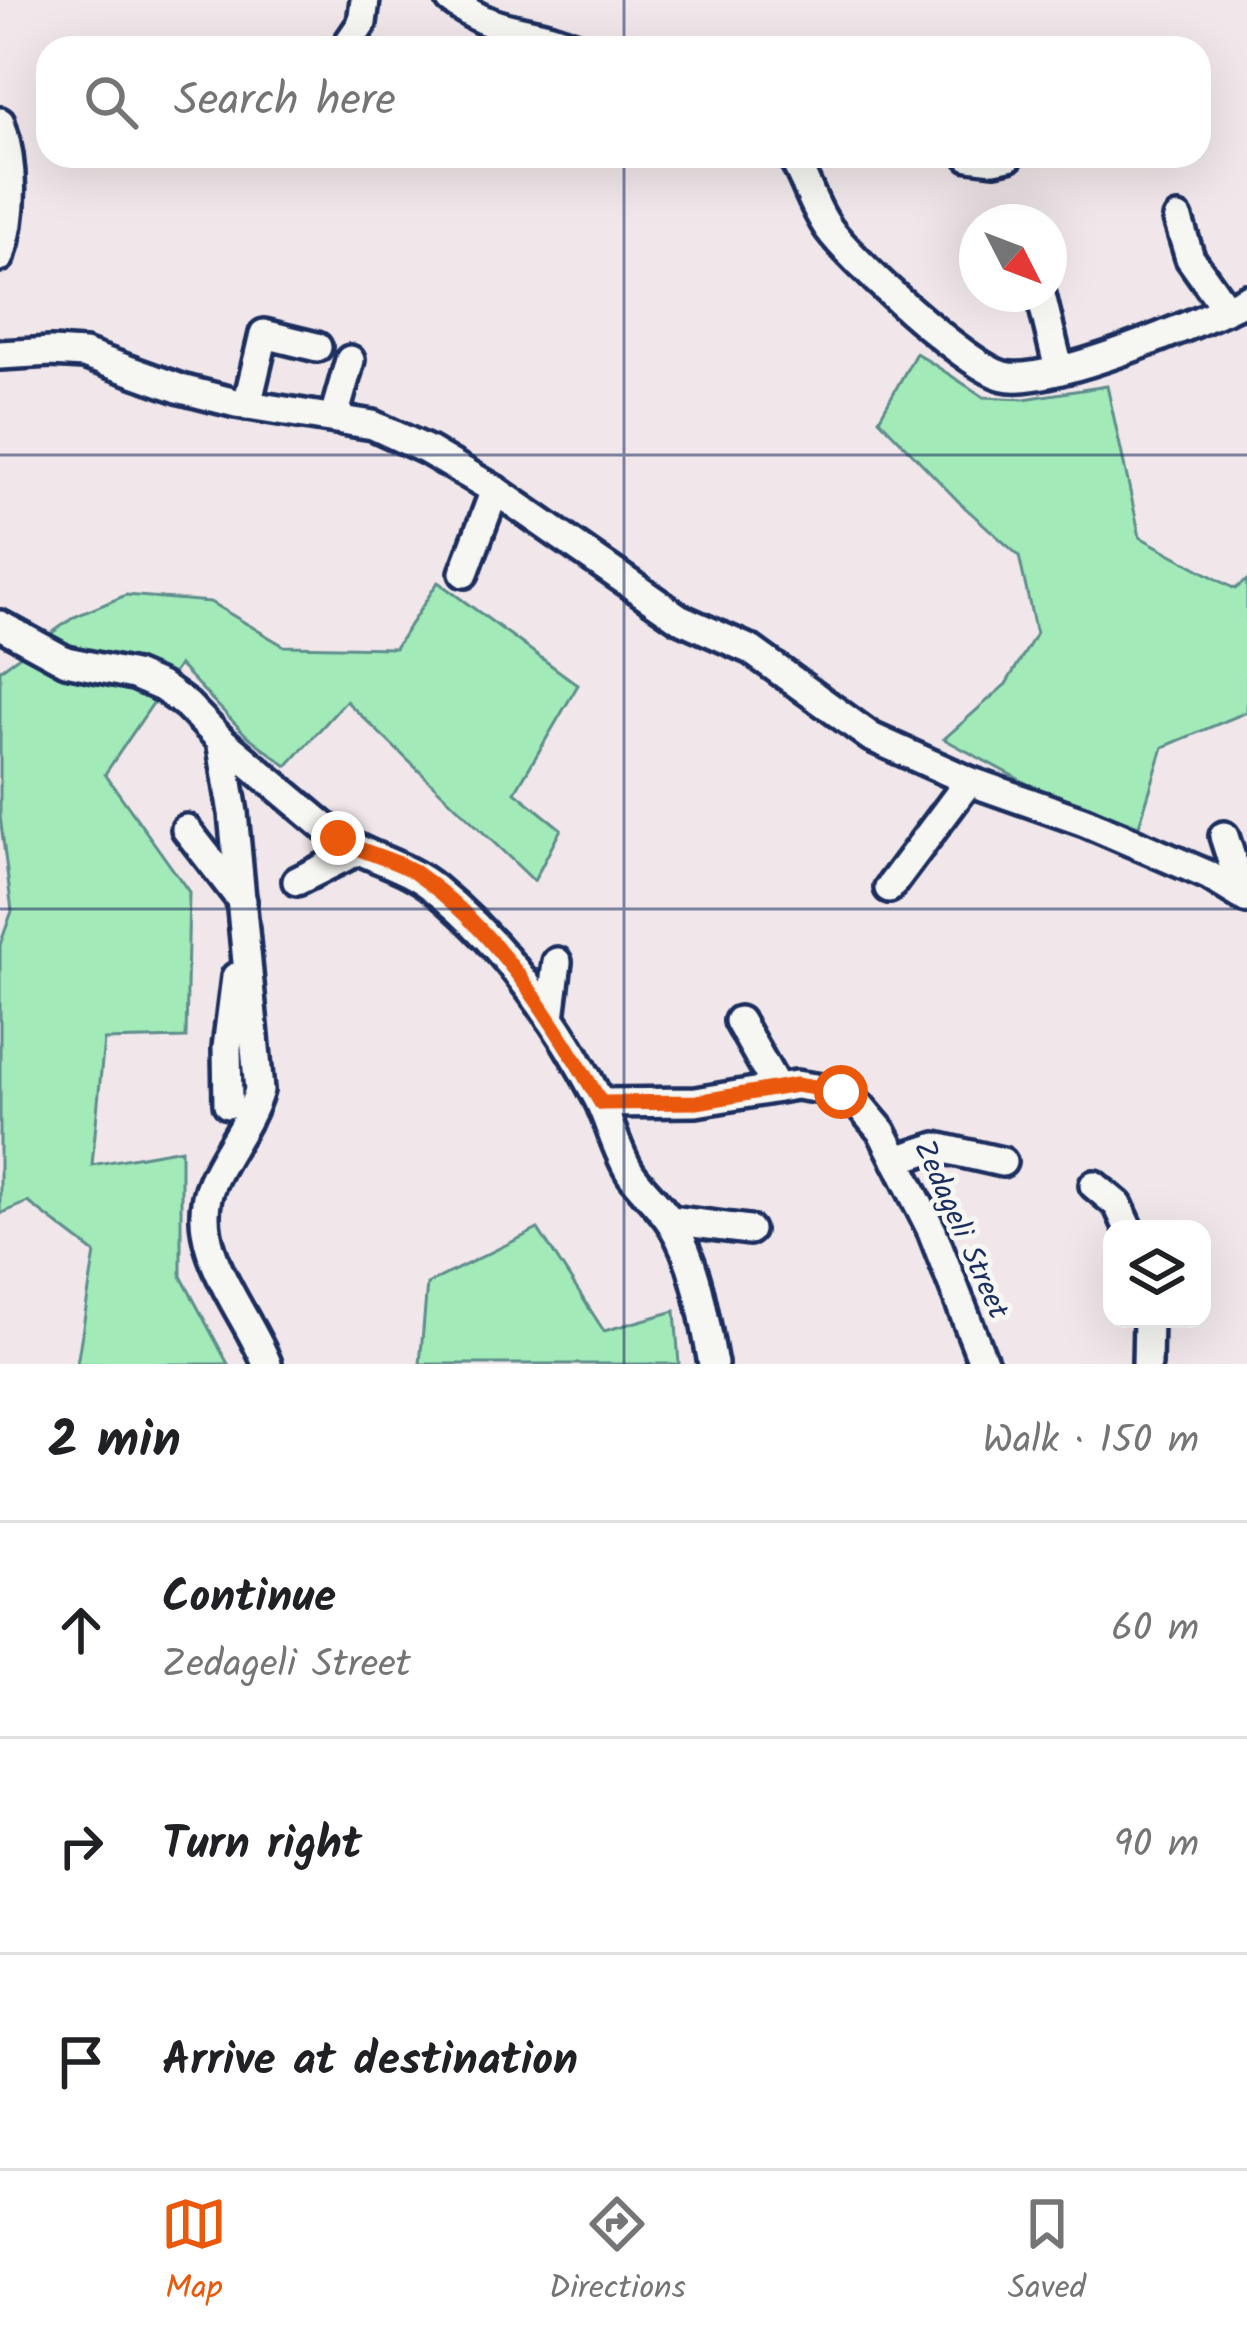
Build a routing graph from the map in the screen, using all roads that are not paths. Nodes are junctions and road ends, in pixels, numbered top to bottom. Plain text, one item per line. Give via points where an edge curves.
1 (365, 0) edge
2 (451, 0) edge
3 (353, 36) edge
4 (541, 36) edge
5 (0, 122) edge
6 (801, 168) edge
7 (1178, 219) dead end
8 (0, 257) edge
9 (1237, 304) edge
10 (1045, 312) edge
11 (316, 347) dead end
12 (0, 356) edge
13 (350, 360) dead end
14 (1059, 369) junction
15 (247, 404) junction
16 (334, 417) junction
17 (495, 490) junction
18 (464, 573) dead end
19 (0, 625) edge
20 (221, 740) junction
21 (969, 781) junction
22 (186, 829) dead end
23 (1224, 836) dead end
24 (393, 842) dead end
25 (357, 851) junction
26 (296, 881) dead end
27 (889, 888) dead end
28 (440, 893) junction
29 (1245, 897) edge
30 (242, 901) junction
31 (245, 943) junction
32 (557, 962) dead end
33 (550, 1018) junction
34 (739, 1021) dead end
35 (778, 1088) junction
36 (601, 1103) junction
37 (228, 1104) dead end
38 (227, 1153) junction
39 (896, 1160) junction
40 (1002, 1162) dead end
41 (240, 1185) dead end
42 (1094, 1185) dead end
43 (670, 1220) junction
44 (1125, 1220) edge
45 (748, 1230) dead end
46 (1148, 1328) edge
47 (267, 1364) edge
48 (713, 1364) edge
49 (984, 1364) edge
50 (1147, 1364) edge

1 - 3 street
2 - 4 street via 487,25
5 - 8 street via 10,198
6 - 14 street via 829,228 858,263 938,332 1004,376
7 - 9 street via 1190,259
9 - 14 street
10 - 14 street
11 - 15 street via 264,334
12 - 15 street via 85,354
13 - 16 street
15 - 16 street
16 - 17 street via 374,425
17 - 18 street
17 - 21 street via 679,619 751,650 871,736
19 - 20 street via 66,661 162,687
20 - 25 street
20 - 30 street
21 - 27 street
21 - 29 street via 1085,822
22 - 30 street
23 - 29 street
24 - 28 street
25 - 26 street
25 - 28 street via 410,869
28 - 33 street
30 - 31 street
31 - 37 street via 231,993
31 - 38 street via 259,1090
32 - 33 street
33 - 36 street
34 - 35 street
35 - 36 street, Zedageli Street via 697,1102
35 - 39 street, Zedageli Street via 841,1092 882,1132
36 - 43 street via 631,1173
38 - 41 street
38 - 47 street via 209,1187 211,1244
39 - 40 street via 936,1147
39 - 49 street, Zedageli Street
42 - 44 street
43 - 45 street
43 - 48 street via 687,1252
46 - 50 street

